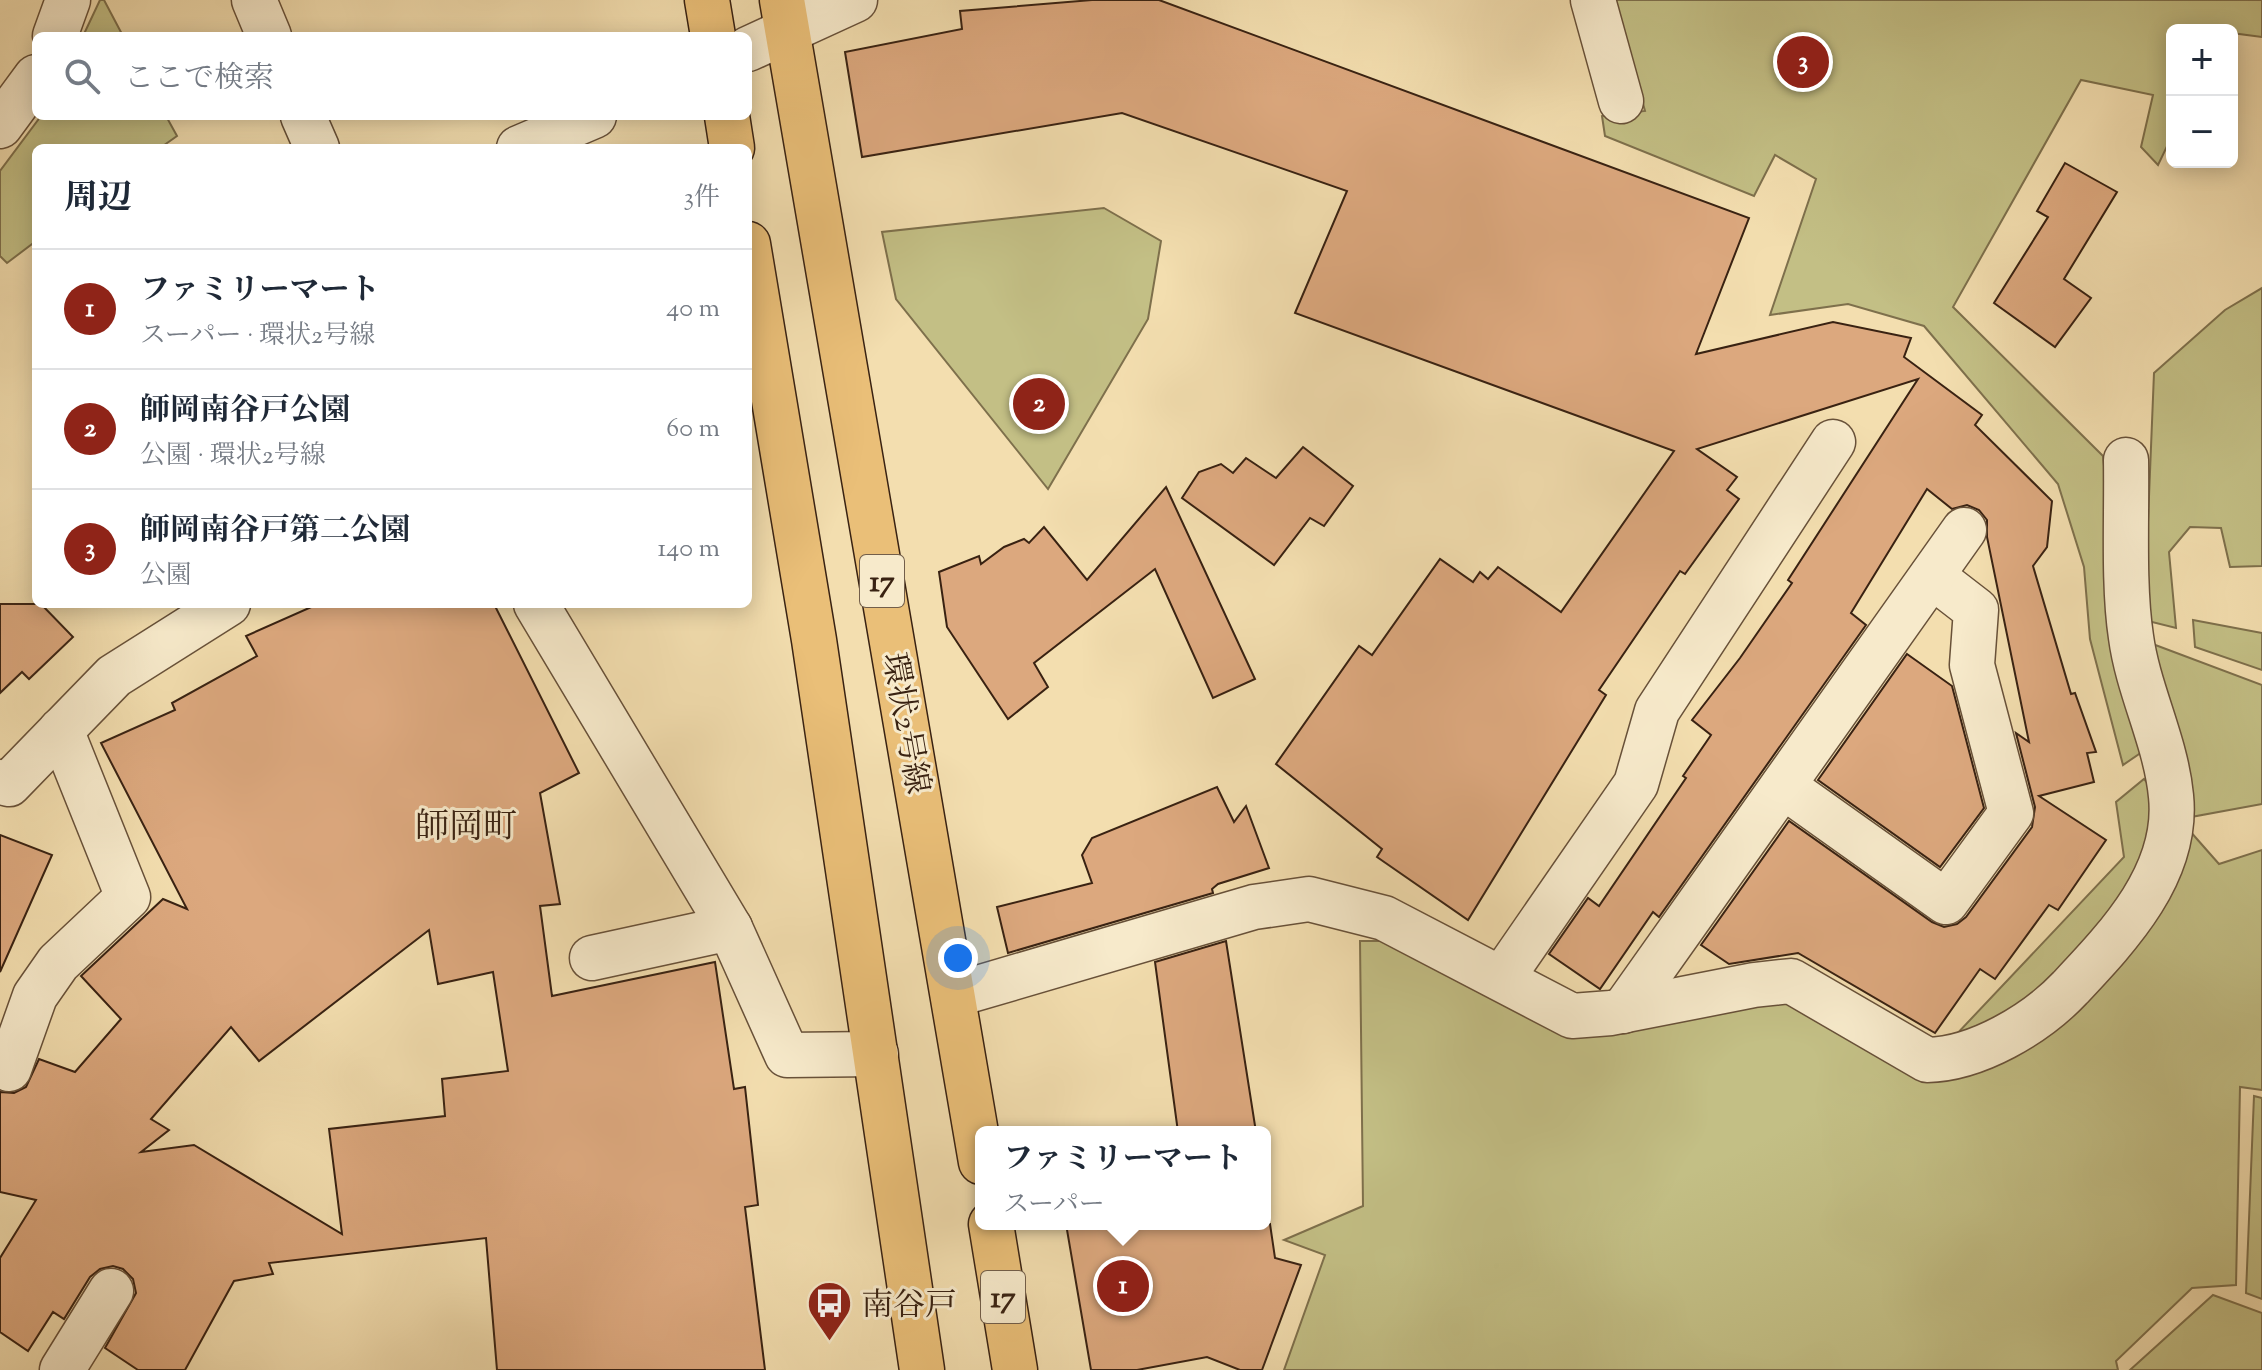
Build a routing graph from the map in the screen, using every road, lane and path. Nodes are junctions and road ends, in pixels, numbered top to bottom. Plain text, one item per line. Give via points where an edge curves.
1 (68, 0) edge
2 (254, 0) edge
3 (707, 0) edge
4 (855, 0) edge
5 (1593, 0) edge
6 (785, 16) edge
7 (56, 32) edge
8 (267, 32) edge
9 (712, 32) edge
10 (752, 45) edge
11 (32, 82) edge
12 (1621, 101) dead end
13 (305, 120) edge
14 (585, 120) edge
15 (728, 120) edge
16 (0, 126) edge
17 (315, 144) edge
18 (528, 144) edge
19 (731, 144) edge
20 (752, 268) edge
21 (1833, 442) dead end
22 (2126, 460) dead end
23 (1964, 530) dead end
24 (1932, 576) junction
25 (222, 608) edge
26 (538, 608) edge
27 (61, 730) junction
28 (0, 782) edge
29 (1783, 786) junction
30 (730, 928) junction
31 (592, 958) dead end
32 (1502, 978) junction
33 (954, 995) junction
34 (1623, 1011) junction
35 (876, 1054) junction
36 (9, 1069) dead end
37 (975, 1126) edge
38 (992, 1230) edge
39 (111, 1291) dead end
40 (62, 1370) edge
41 (922, 1370) edge
42 (1015, 1370) edge

1 - 7 street
2 - 8 street
3 - 9 main road
4 - 6 street
5 - 12 street
6 - 10 street
6 - 33 main road, 環状2号線 / 17
11 - 16 street
13 - 17 street
14 - 18 street
15 - 19 main road
20 - 35 main road
21 - 32 street via 1657,711 1636,784
22 - 34 street via 2130,636 2171,796 2170,839 2150,889 2119,937 2058,1001 1996,1041 1950,1060 1927,1060 1791,981
23 - 24 street
24 - 29 street
24 - 29 street via 1976,610 1972,665 2011,813 1946,902
25 - 27 street via 114,676
26 - 30 street
27 - 28 street via 9,784
27 - 36 street via 128,897 58,963 35,996
29 - 34 street
30 - 31 street
30 - 35 street via 787,1055
32 - 33 street via 1384,918 1309,899 1254,907
32 - 34 street via 1572,1016
33 - 37 main road, 環状2号線 / 17
35 - 41 main road
38 - 42 main road, 17
39 - 40 street

